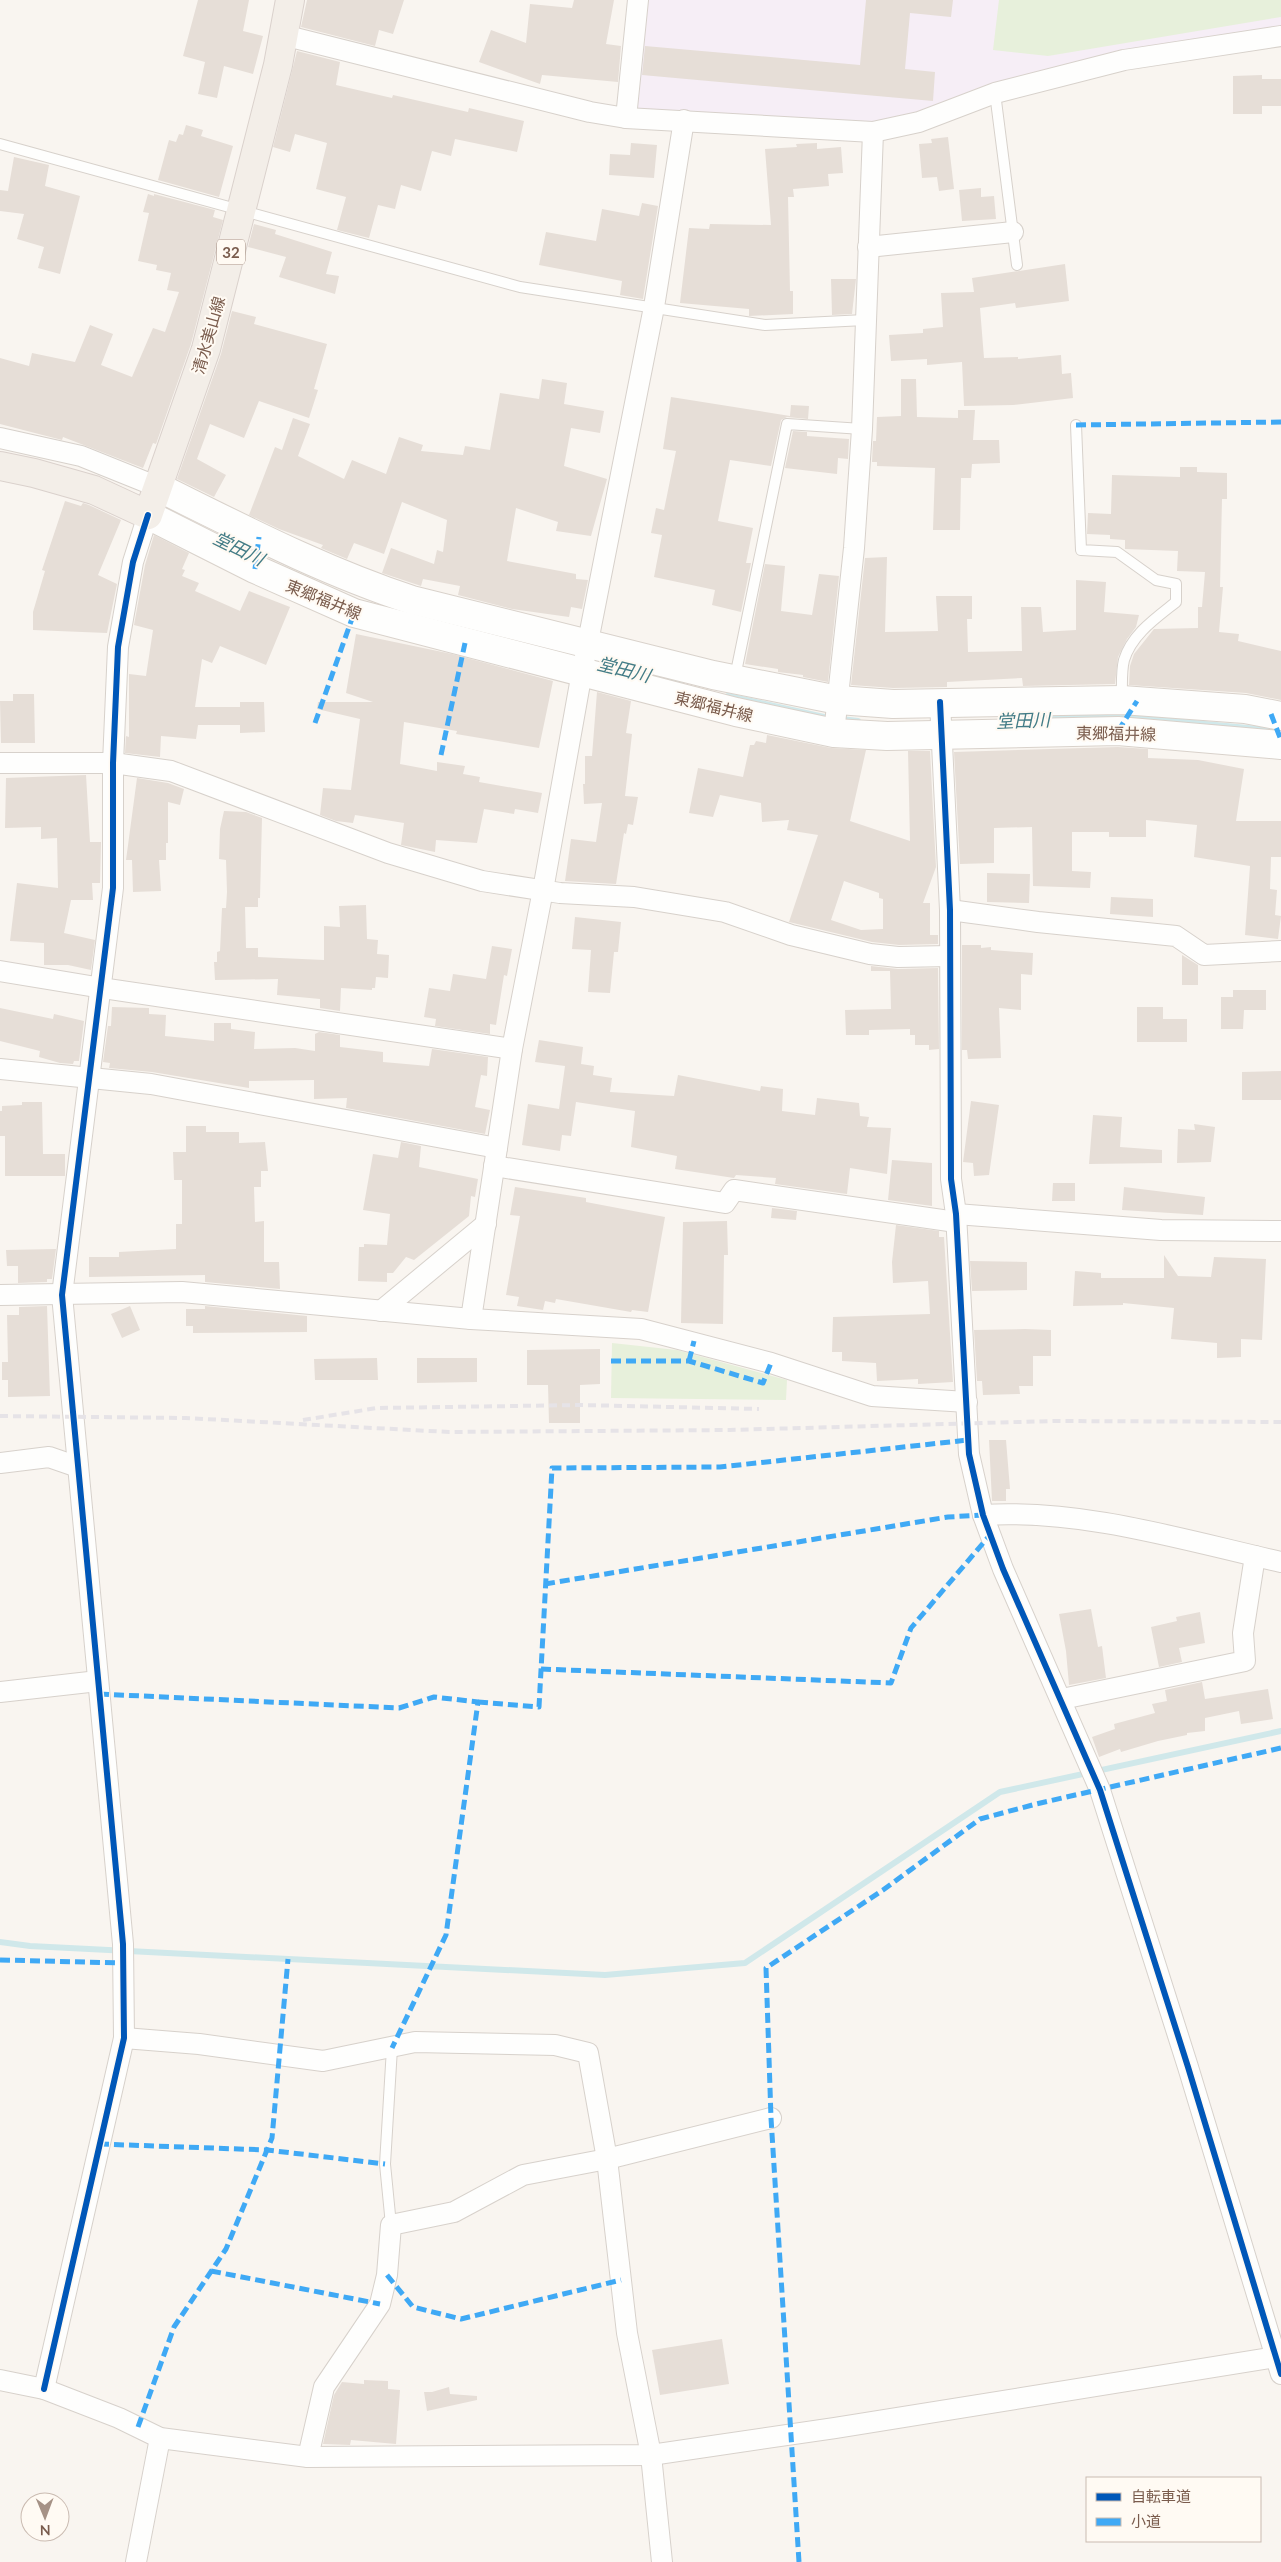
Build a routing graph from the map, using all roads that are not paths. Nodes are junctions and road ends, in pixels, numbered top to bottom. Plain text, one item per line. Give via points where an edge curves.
1 (290, 0) edge
2 (638, 0) edge
3 (283, 35) junction
4 (1281, 36) edge
5 (994, 93) junction
6 (626, 118) junction
7 (684, 120) junction
8 (873, 132) junction
9 (0, 144) edge
10 (242, 211) junction
11 (1013, 232) junction
12 (868, 247) junction
13 (1017, 265) dead end
14 (654, 307) junction
15 (865, 320) junction
16 (1076, 425) dead end
17 (862, 429) junction
18 (6, 454) edge
19 (152, 502) junction
20 (366, 585) junction
21 (354, 613) junction
22 (463, 613) junction
23 (588, 643) junction
24 (472, 645) junction
25 (582, 672) junction
26 (732, 679) junction
27 (838, 700) junction
28 (1122, 700) junction
29 (940, 702) junction
30 (736, 712) junction
31 (1281, 716) edge
32 (834, 733) junction
33 (941, 735) junction
34 (1281, 745) edge
35 (113, 763) junction
36 (0, 764) edge
37 (543, 890) junction
38 (950, 910) junction
39 (1281, 951) edge
40 (950, 956) junction
41 (0, 971) edge
42 (102, 988) junction
43 (512, 1049) junction
44 (0, 1069) edge
45 (90, 1080) junction
46 (495, 1157) junction
47 (956, 1218) junction
48 (486, 1224) junction
49 (1281, 1231) edge
50 (0, 1295) edge
51 (62, 1295) junction
52 (381, 1311) junction
53 (471, 1318) junction
54 (967, 1402) junction
55 (0, 1462) edge
56 (78, 1467) junction
57 (983, 1515) junction
58 (1255, 1556) junction
59 (1281, 1562) edge
60 (98, 1680) junction
61 (0, 1692) edge
62 (1062, 1699) junction
63 (124, 2038) junction
64 (392, 2048) junction
65 (771, 2118) dead end
66 (607, 2160) junction
67 (390, 2225) junction
68 (1278, 2365) edge
69 (0, 2380) edge
70 (44, 2389) junction
71 (160, 2438) junction
72 (651, 2455) junction
73 (308, 2457) junction
74 (136, 2562) edge
75 (662, 2562) edge

1 - 3 main road, 清水美山線 / 32
2 - 6 street
3 - 6 street via 590,112
3 - 10 main road, 清水美山線 / 32
4 - 5 street via 1124,60
5 - 8 street via 918,122
5 - 11 lane
6 - 7 street
7 - 8 street
7 - 14 street
8 - 12 street
9 - 10 lane
10 - 14 lane via 520,287
10 - 19 main road, 清水美山線 / 32 via 206,349
11 - 12 street
11 - 13 lane
12 - 15 street
14 - 15 lane via 765,325
14 - 23 street
15 - 17 street
16 - 28 lane via 1081,550 1117,552 1156,580 1176,584 1176,602 1134,639 1124,661
17 - 26 lane via 787,424
17 - 27 street via 854,548
18 - 19 main road via 34,473
19 - 20 main road, 東郷福井線 via 267,541
19 - 21 main road, 東郷福井線 via 255,569
19 - 35 street via 133,562 118,647
20 - 21 street
20 - 22 main road, 東郷福井線
21 - 24 main road, 東郷福井線
22 - 23 main road, 東郷福井線
22 - 24 street
23 - 25 street
23 - 26 main road, 東郷福井線
24 - 25 main road, 東郷福井線
25 - 30 main road, 東郷福井線
25 - 37 street
26 - 27 main road, 東郷福井線
26 - 30 street
27 - 29 main road, 東郷福井線 via 893,704
27 - 32 street
28 - 29 main road, 東郷福井線
28 - 31 main road, 東郷福井線 via 1245,709
29 - 33 street
30 - 32 main road, 東郷福井線
32 - 33 main road, 東郷福井線
33 - 34 main road, 東郷福井線 via 1118,731
33 - 38 street
35 - 36 street
35 - 37 street via 171,772 388,853 473,878
35 - 42 street via 113,888
37 - 40 street via 634,897 725,912 791,935 870,954
37 - 43 street
38 - 39 street via 1176,936 1204,955
38 - 40 street
40 - 47 street via 951,1179
41 - 42 street
42 - 43 street
42 - 45 street
43 - 46 street
44 - 45 street
45 - 46 street via 151,1084
45 - 51 street
46 - 47 street via 725,1203 734,1190
46 - 48 street
47 - 49 street via 1161,1230
47 - 54 street
48 - 52 street
48 - 53 street
50 - 51 street
51 - 52 street via 182,1292
51 - 56 street
52 - 53 street
53 - 54 street via 641,1329 771,1363 872,1396
54 - 57 street via 968,1454
55 - 56 street via 49,1457
56 - 60 street
57 - 58 street via 1022,1513 1102,1522
57 - 62 street via 1003,1569
58 - 59 street
58 - 62 street via 1243,1633 1245,1661
60 - 61 street
60 - 63 street via 123,1953
62 - 68 street via 1100,1790
63 - 64 street via 199,2044 324,2062
63 - 70 street
64 - 66 street via 415,2042 555,2045 588,2053
64 - 67 lane via 385,2164
65 - 66 street
66 - 67 street via 523,2175 454,2212
66 - 72 street via 627,2333
67 - 73 street via 387,2275 380,2304 324,2387
68 - 72 street
69 - 70 street
70 - 71 street via 120,2418
71 - 73 street
71 - 74 street
72 - 73 street
72 - 75 street

